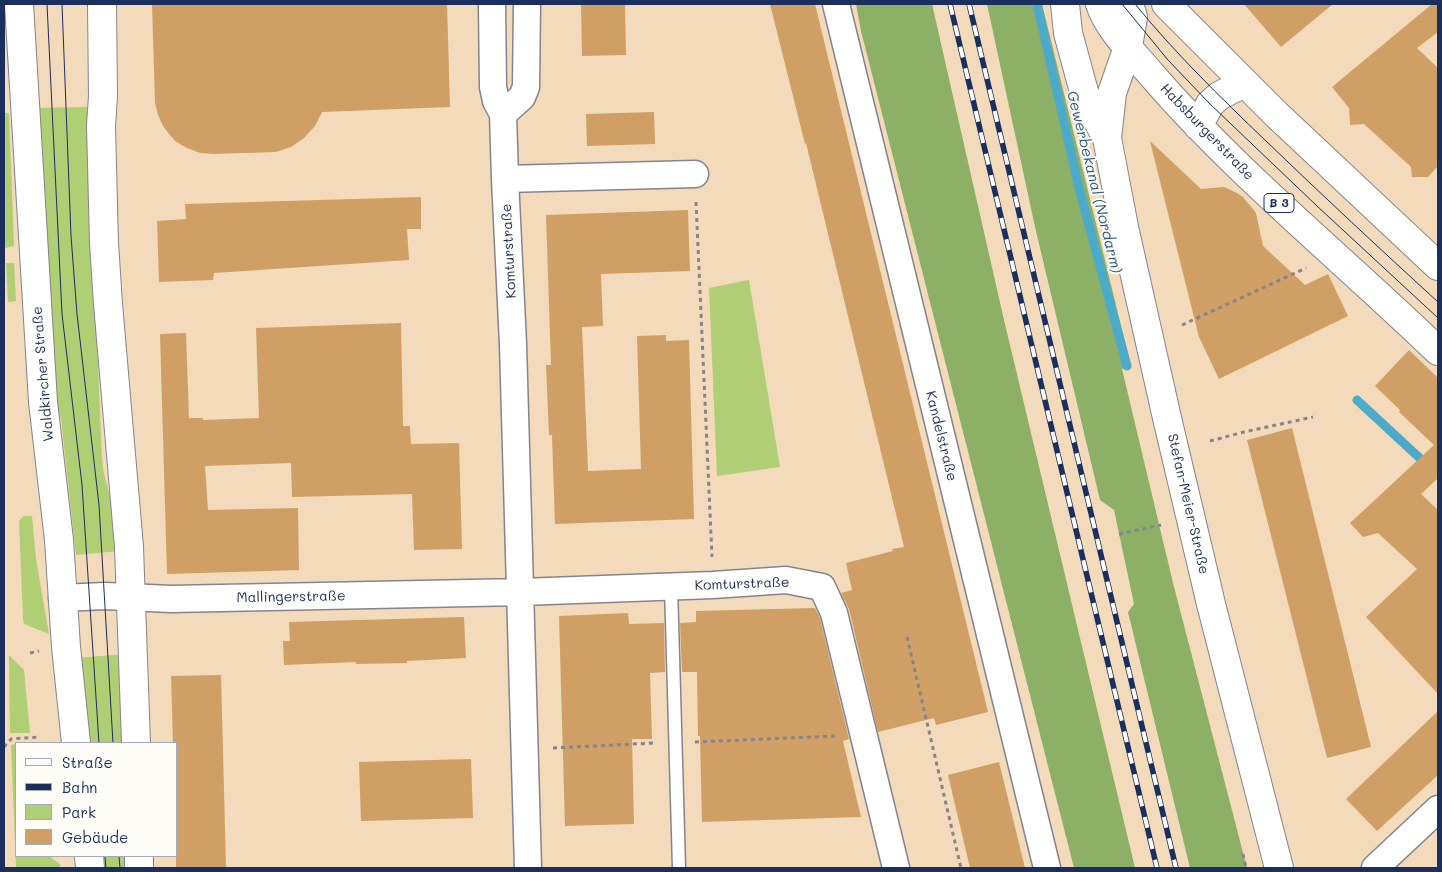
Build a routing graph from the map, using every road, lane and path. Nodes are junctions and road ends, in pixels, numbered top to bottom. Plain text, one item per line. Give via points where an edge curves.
1 (18, 4) edge
2 (102, 4) edge
3 (492, 4) edge
4 (527, 4) edge
5 (836, 4) edge
6 (1065, 4) edge
7 (1100, 4) edge
8 (1129, 4) edge
9 (1166, 4) edge
10 (1128, 47) junction
11 (1244, 83) junction
12 (503, 114) junction
13 (1198, 126) junction
14 (1106, 138) junction
15 (694, 174) joint
16 (505, 179) junction
17 (1438, 266) edge
18 (1310, 267) dead end
19 (1182, 325) dead end
20 (1438, 351) edge
21 (1313, 417) dead end
22 (1210, 441) dead end
23 (1161, 525) dead end
24 (1119, 534) dead end
25 (713, 584) junction
26 (671, 586) junction
27 (521, 592) junction
28 (131, 596) junction
29 (62, 598) junction
30 (907, 637) dead end
31 (39, 738) dead end
32 (76, 742) edge
33 (136, 742) edge
34 (4, 747) edge
35 (1438, 808) edge
36 (528, 868) edge
37 (680, 868) edge
38 (896, 868) edge
39 (961, 868) edge
40 (1047, 868) edge
41 (1280, 868) edge
42 (1375, 868) edge

1 - 29 main road, Waldkircher Straße via 43,402 59,540
2 - 28 main road via 104,243
3 - 12 street, Komturstraße via 493,87
4 - 12 street via 526,87 522,97
5 - 40 street, Kandelstraße
6 - 14 main road, Stefan-Meier-Straße via 1068,33 1086,99
7 - 10 main road, Habsburgerstraße / B 3 via 1104,16
8 - 10 main road, Stefan-Meier-Straße via 1133,17
9 - 11 main road
10 - 13 main road, Habsburgerstraße / B 3
10 - 14 main road, Stefan-Meier-Straße via 1112,92
11 - 13 main road via 1210,104
11 - 17 main road
12 - 16 street, Komturstraße
13 - 20 main road, Habsburgerstraße / B 3
14 - 41 main road, Stefan-Meier-Straße via 1211,604
15 - 16 street
15 - 25 path
16 - 27 street, Komturstraße
18 - 19 path
21 - 22 path
23 - 24 path
25 - 26 street, Komturstraße
25 - 38 street, Komturstraße via 786,580 822,587 834,613
26 - 27 street, Komturstraße
26 - 37 lane
27 - 28 street, Mallingerstraße via 171,599
27 - 36 street, Komturstraße
28 - 29 street, Mallingerstraße
28 - 33 main road
29 - 32 main road, Waldkircher Straße
30 - 39 path
31 - 34 path via 11,739
35 - 42 street

